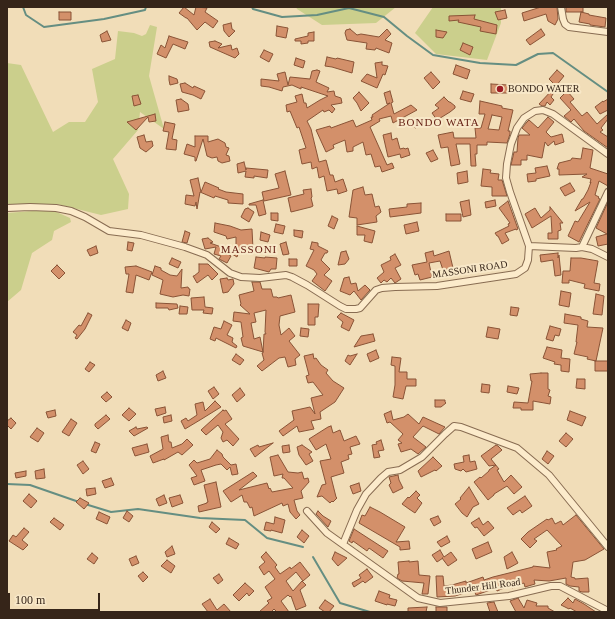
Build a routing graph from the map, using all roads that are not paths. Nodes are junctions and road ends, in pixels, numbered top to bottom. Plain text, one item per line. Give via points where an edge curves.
1 (561, 7) edge
2 (608, 32) edge
3 (608, 154) edge
4 (608, 192) edge
5 (7, 208) edge
6 (529, 246) junction
7 (582, 247) junction
8 (608, 257) edge
9 (307, 510) dead end
10 (343, 544) junction
11 (608, 547) edge
12 (608, 611) edge

1 - 2 street via 563,19 569,27
3 - 6 street, MASSONI ROAD via 553,114 542,110 524,118 511,144 506,178
4 - 7 street
5 - 6 street, MASSONI ROAD via 56,208 71,211 109,231 141,235 207,255 230,273 241,277 292,277 340,306 352,310 360,308 376,290 382,288 437,286 516,274 525,268
6 - 7 street
7 - 8 street
9 - 10 street, Thunder Hill Road via 327,533
10 - 11 street via 366,494 381,478 388,472 400,470 422,457 454,426 517,448 549,475
10 - 12 street, Thunder Hill Road via 418,598 440,603 509,596 560,586

